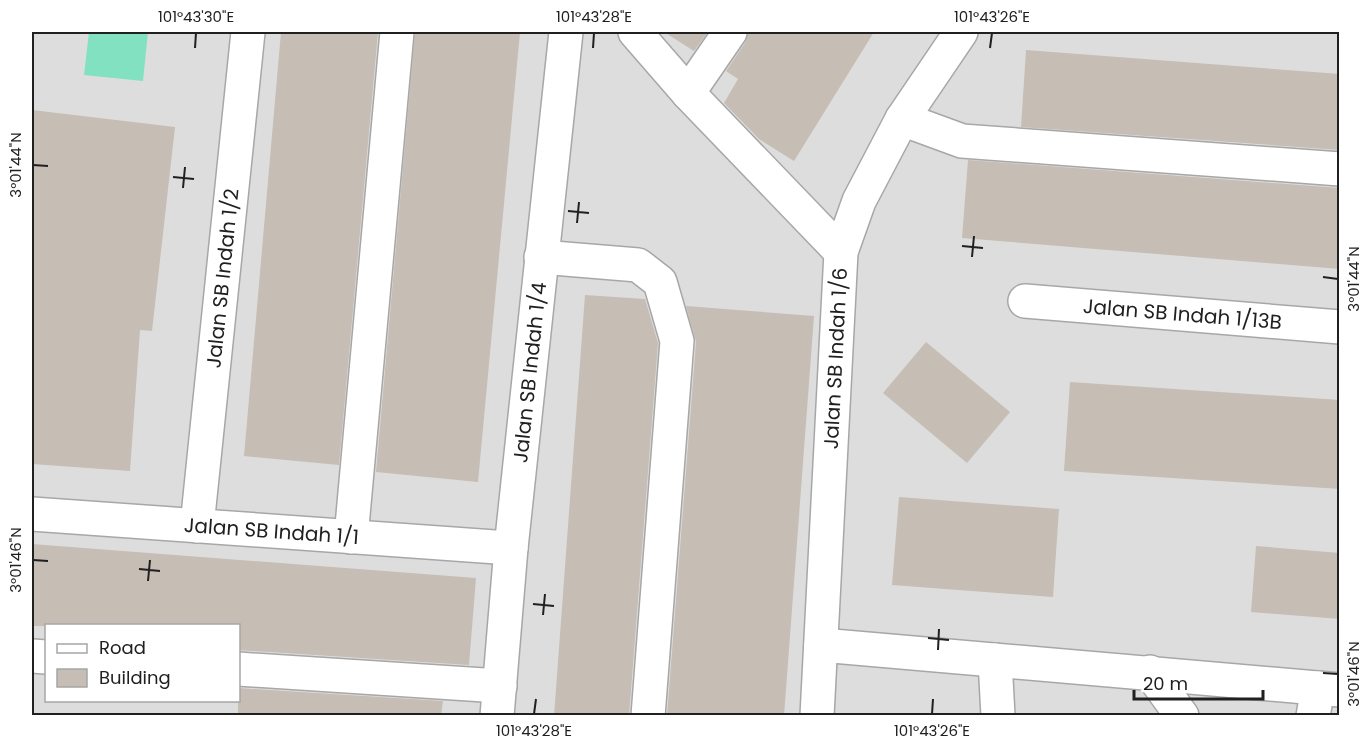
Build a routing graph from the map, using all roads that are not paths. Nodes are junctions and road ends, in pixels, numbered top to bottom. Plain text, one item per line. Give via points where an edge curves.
1 (248, 32) edge
2 (397, 32) edge
3 (566, 32) edge
4 (635, 32) edge
5 (730, 32) edge
6 (961, 32) edge
7 (688, 93) junction
8 (902, 119) junction
9 (1340, 169) edge
10 (841, 252) junction
11 (541, 257) junction
12 (1025, 301) dead end
13 (1340, 327) edge
14 (32, 514) edge
15 (197, 526) junction
16 (351, 537) junction
17 (511, 548) junction
18 (820, 645) junction
19 (994, 660) junction
20 (240, 669) edge
21 (1150, 672) junction
22 (1324, 698) edge
23 (499, 701) edge
24 (648, 716) edge
25 (817, 716) edge
26 (998, 716) edge
27 (1182, 716) edge

1 - 15 street, Jalan SB Indah 1/2
2 - 16 street
3 - 11 street, Jalan SB Indah 1/4
4 - 7 street
5 - 7 street
6 - 8 street, Jalan SB Indah 1/6
7 - 10 street
8 - 9 street via 962,141
8 - 10 street, Jalan SB Indah 1/6 via 859,201
10 - 18 street, Jalan SB Indah 1/6
11 - 17 street, Jalan SB Indah 1/4
11 - 24 street via 638,265 660,282 677,341
12 - 13 street, Jalan SB Indah 1/13B
14 - 15 street, Jalan SB Indah 1/1
15 - 16 street, Jalan SB Indah 1/1
16 - 17 street, Jalan SB Indah 1/1
17 - 23 street, Jalan SB Indah 1/4
18 - 19 street
18 - 25 street, Jalan SB Indah 1/6
19 - 21 street
19 - 26 street
20 - 23 street
21 - 22 street
21 - 27 street

